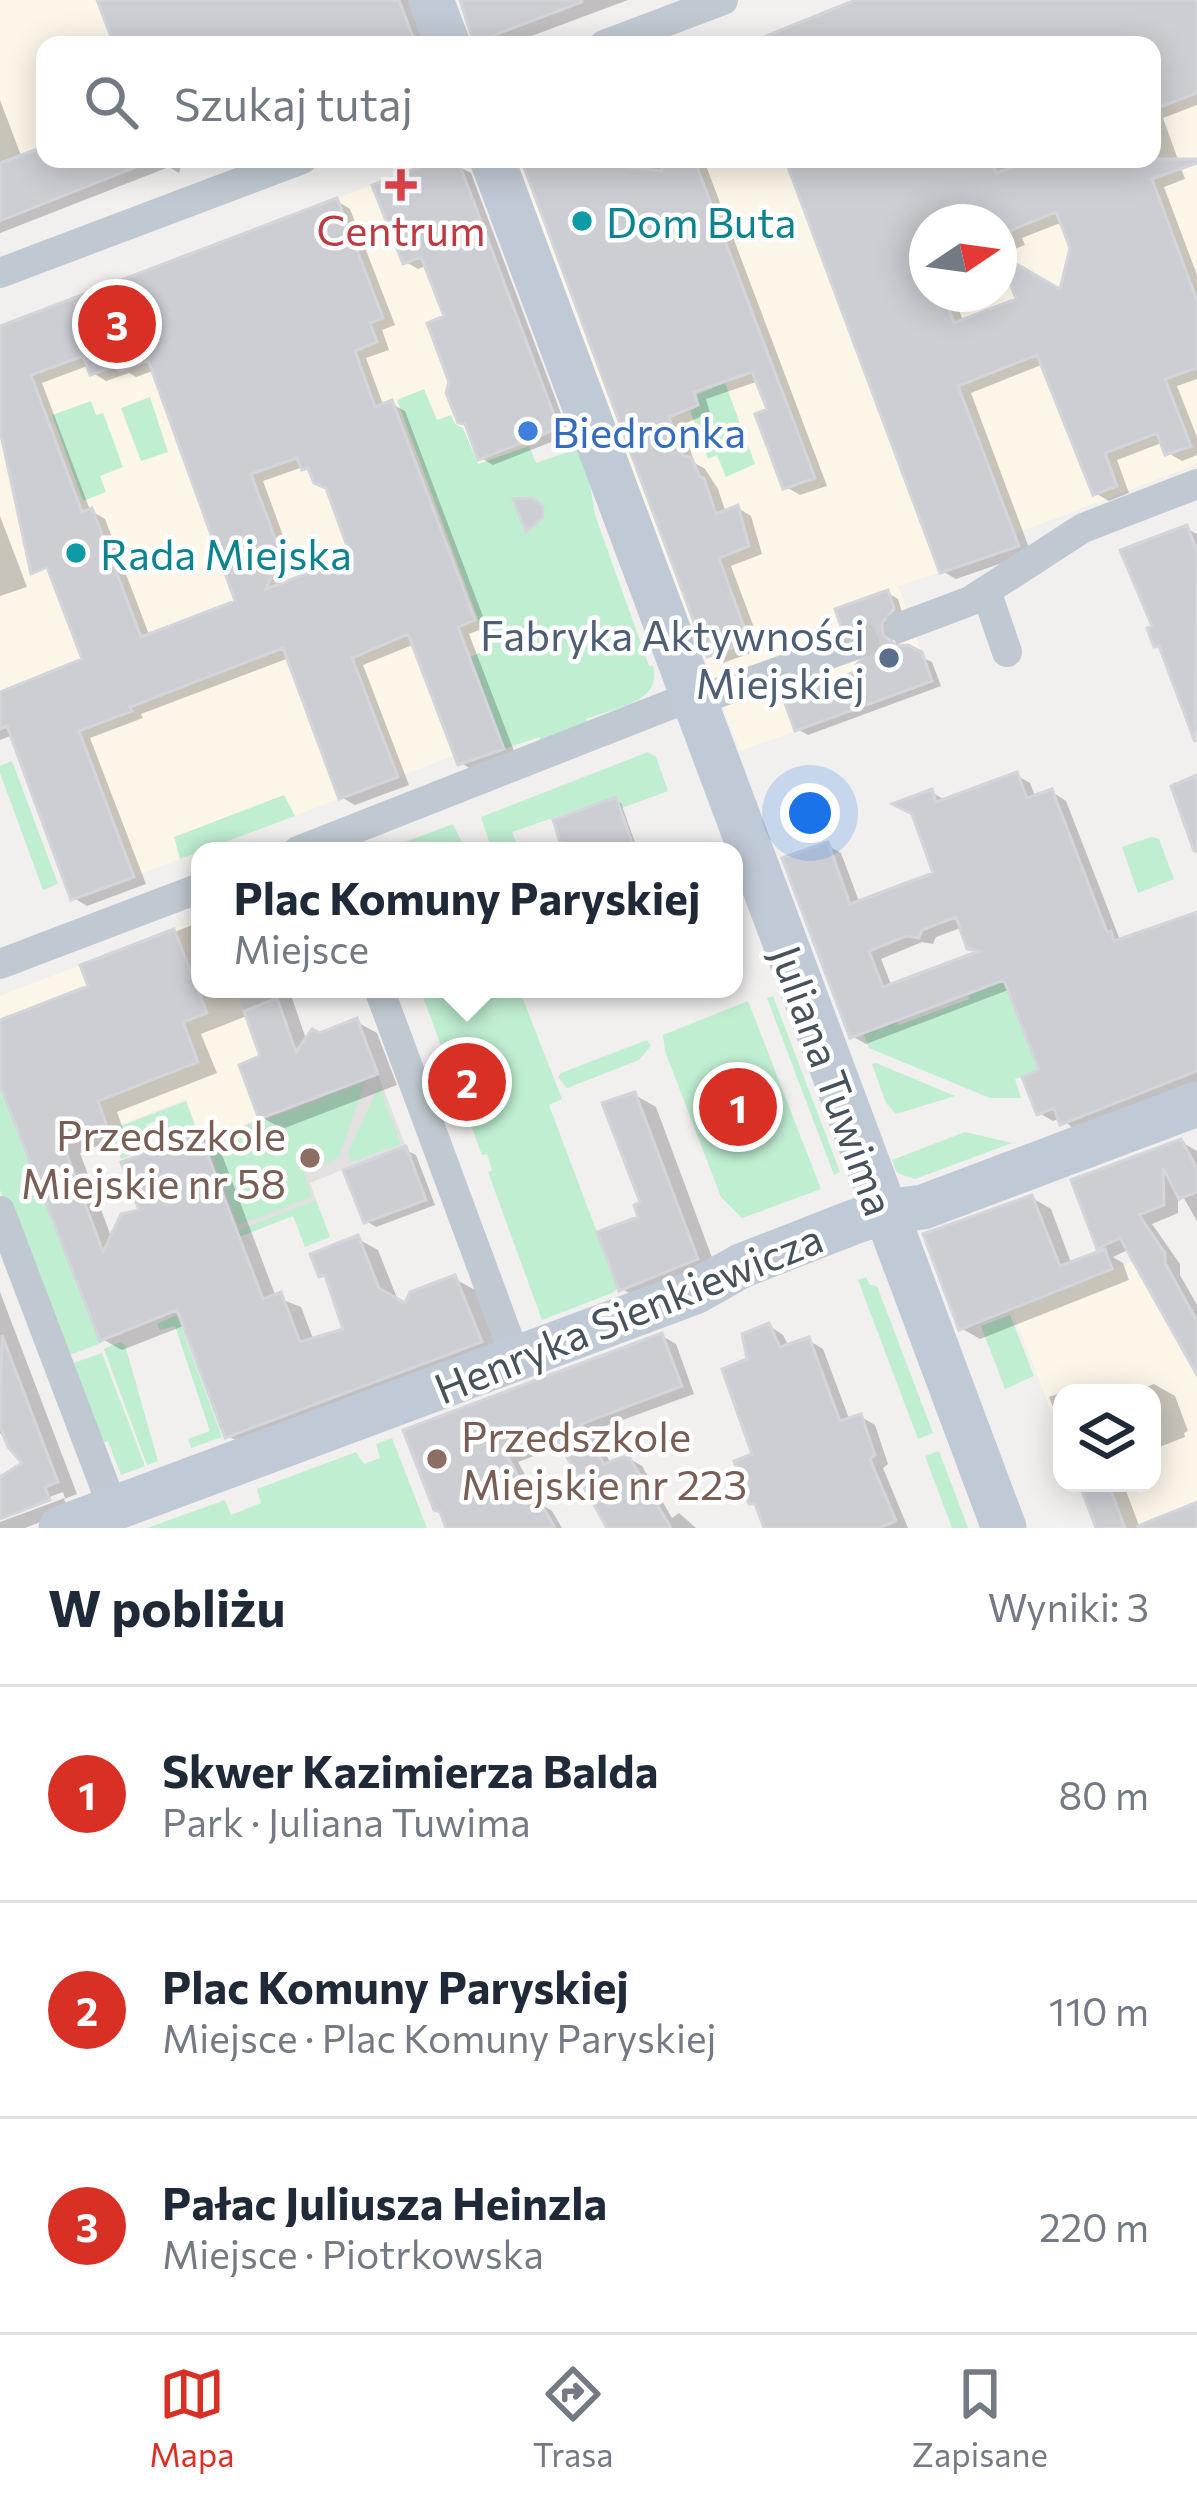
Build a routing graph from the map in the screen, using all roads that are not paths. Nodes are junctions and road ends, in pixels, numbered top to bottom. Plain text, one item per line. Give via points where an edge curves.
1 (431, 0) edge
2 (723, 0) edge
3 (445, 36) edge
4 (628, 36) edge
5 (278, 168) edge
6 (495, 168) edge
7 (0, 273) edge
8 (1197, 484) edge
9 (986, 591) junction
10 (901, 627) tunnel mouth
11 (849, 646) tunnel mouth
12 (1007, 652) dead end
13 (692, 696) junction
14 (332, 842) edge
15 (191, 891) edge
16 (0, 964) edge
17 (382, 998) edge
18 (1197, 1104) edge
19 (0, 1211) edge
20 (883, 1212) junction
21 (516, 1359) junction
22 (113, 1508) junction
23 (61, 1528) edge
24 (1004, 1528) edge

1 - 3 street
2 - 4 street
5 - 7 street
6 - 13 street, Juliana Tuwima
8 - 9 street via 1083,528
9 - 10 street
9 - 12 street
11 - 13 street
13 - 14 street
13 - 20 street, Juliana Tuwima
15 - 16 street
17 - 21 street
18 - 20 street, Henryka Sienkiewicza via 916,1210
19 - 22 street
20 - 21 street, Henryka Sienkiewicza
20 - 24 street, Juliana Tuwima
21 - 22 street, Henryka Sienkiewicza
22 - 23 street, Henryka Sienkiewicza

